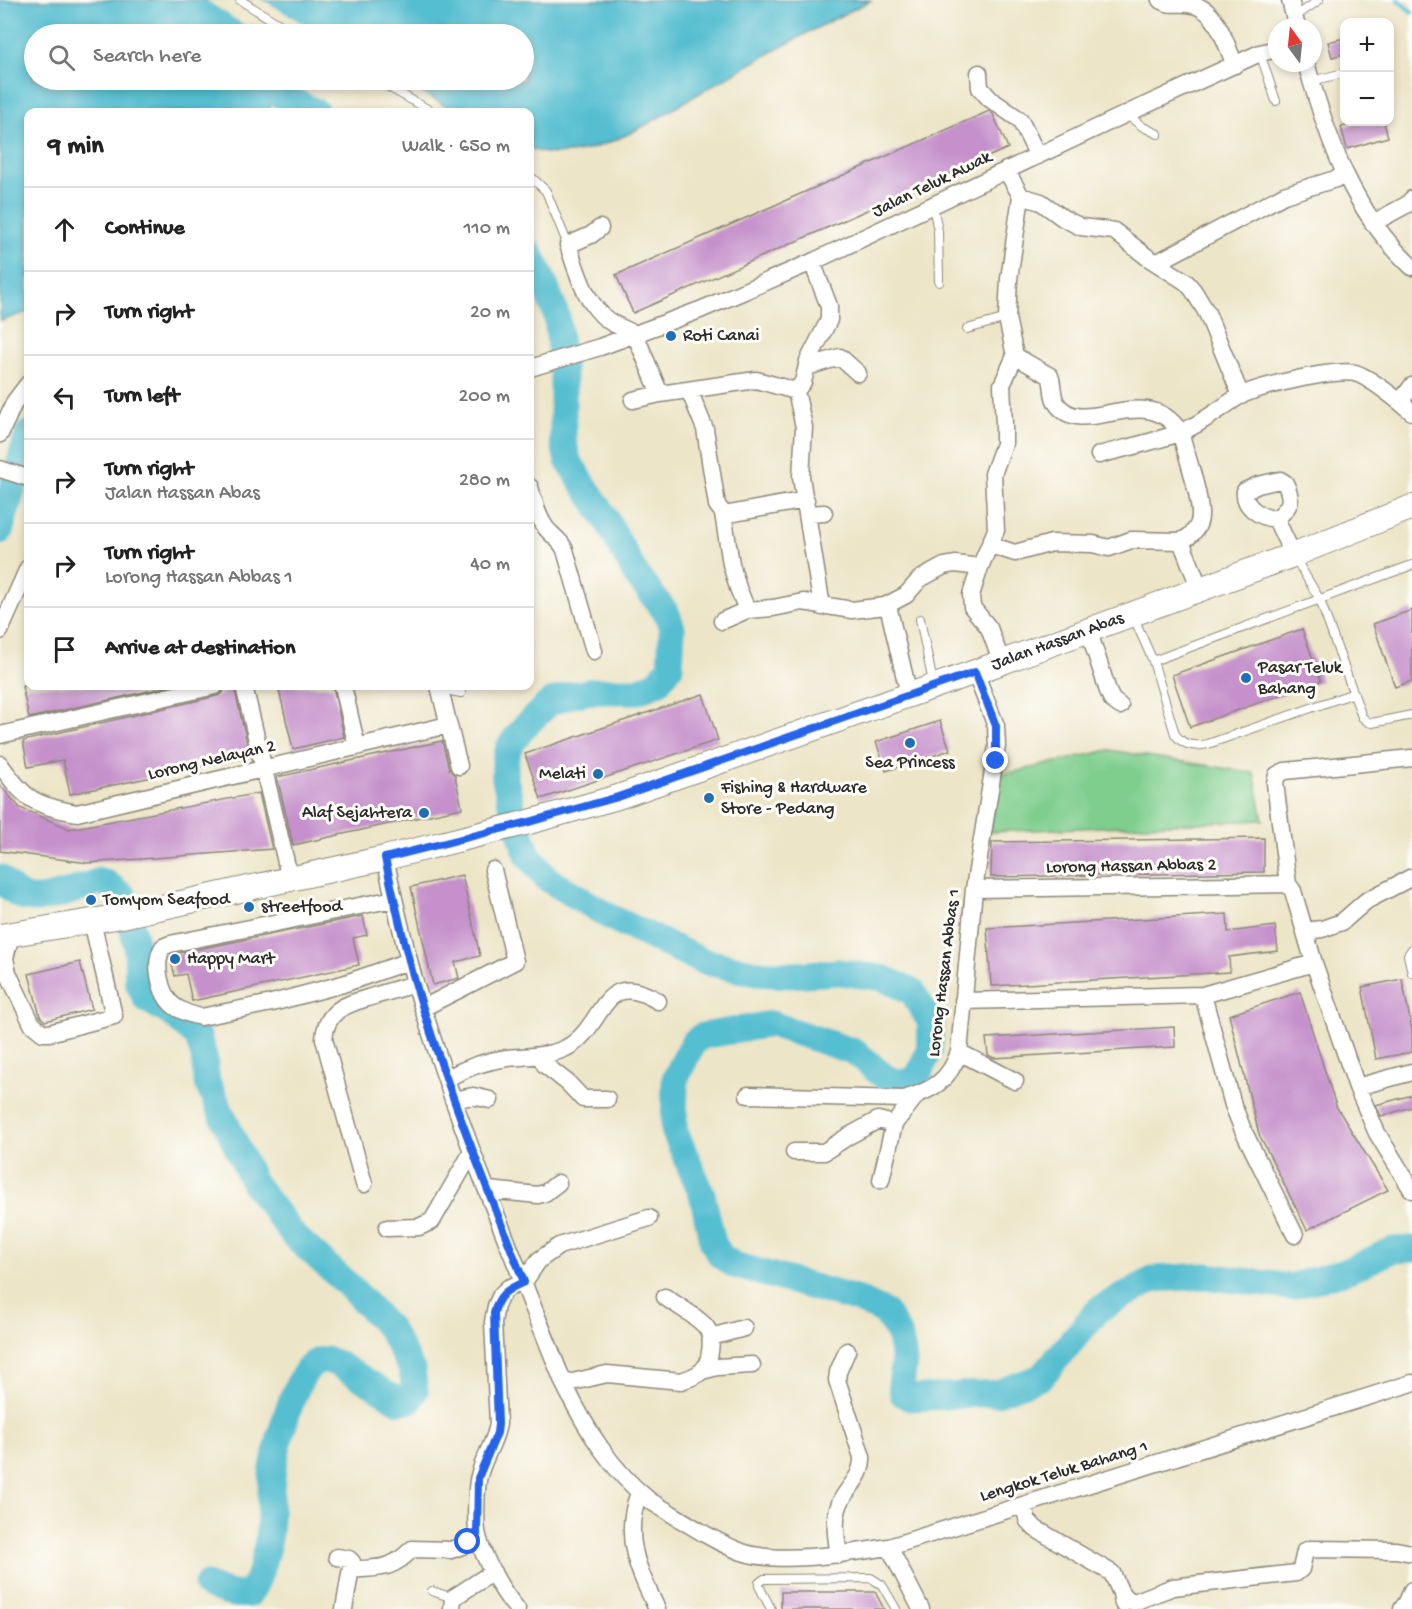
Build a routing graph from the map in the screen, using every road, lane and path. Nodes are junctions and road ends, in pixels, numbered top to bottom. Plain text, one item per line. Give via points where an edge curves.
1 (240, 0) edge
2 (1160, 0) edge
3 (1290, 0) edge
4 (1319, 0) edge
5 (1294, 18) edge
6 (1299, 18) edge
7 (280, 24) edge
8 (1268, 51) edge
9 (1235, 65) junction
10 (1272, 72) edge
11 (1308, 72) edge
12 (979, 73) dead end
13 (1340, 74) edge
14 (1311, 81) junction
15 (394, 90) edge
16 (1276, 101) dead end
17 (426, 108) edge
18 (1126, 114) junction
19 (1158, 134) dead end
20 (1038, 156) junction
21 (1006, 170) junction
22 (1345, 176) junction
23 (534, 180) edge
24 (1021, 196) junction
25 (1412, 199) edge
26 (933, 206) junction
27 (1373, 223) junction
28 (600, 228) dead end
29 (568, 245) junction
30 (812, 262) junction
31 (1156, 263) junction
32 (1411, 268) edge
33 (939, 282) dead end
34 (1007, 318) junction
35 (967, 329) dead end
36 (635, 334) junction
37 (1015, 356) junction
38 (534, 366) edge
39 (807, 367) junction
40 (858, 373) dead end
41 (1412, 386) edge
42 (24, 390) edge
43 (689, 390) junction
44 (796, 391) junction
45 (660, 394) junction
46 (1241, 396) junction
47 (633, 400) dead end
48 (1406, 407) edge
49 (1180, 432) junction
50 (0, 434) edge
51 (1099, 455) dead end
52 (2, 469) edge
53 (24, 477) edge
54 (534, 501) edge
55 (1412, 507) edge
56 (813, 509) junction
57 (723, 513) junction
58 (1276, 519) dead end
59 (1181, 541) junction
60 (990, 545) junction
61 (1293, 555) junction
62 (1412, 565) edge
63 (980, 567) junction
64 (24, 577) edge
65 (1200, 589) junction
66 (1320, 600) junction
67 (885, 606) junction
68 (822, 607) junction
69 (747, 610) junction
70 (1132, 614) junction
71 (920, 619) dead end
72 (722, 621) dead end
73 (1088, 629) junction
74 (0, 631) edge
75 (594, 651) dead end
76 (1001, 661) junction
77 (1153, 661) junction
78 (975, 672) junction
79 (934, 686) junction
80 (197, 690) edge
81 (245, 690) edge
82 (344, 690) edge
83 (440, 690) edge
84 (450, 690) edge
85 (460, 693) dead end
86 (1354, 693) junction
87 (909, 695) junction
88 (1120, 706) dead end
89 (1412, 715) edge
90 (448, 725) junction
91 (0, 735) edge
92 (357, 747) junction
93 (1412, 758) edge
94 (0, 764) edge
95 (459, 766) dead end
96 (264, 769) junction
97 (385, 858) junction
98 (493, 870) dead end
99 (1412, 877) edge
100 (290, 879) junction
101 (1288, 884) junction
102 (974, 889) junction
103 (394, 899) junction
104 (92, 921) junction
105 (1305, 931) junction
106 (5, 935) edge
107 (1412, 949) edge
108 (409, 961) junction
109 (1314, 963) junction
110 (1412, 973) edge
111 (415, 984) junction
112 (1203, 995) junction
113 (658, 1001) dead end
114 (963, 1001) junction
115 (423, 1008) junction
116 (959, 1052) junction
117 (540, 1056) junction
118 (1412, 1072) edge
119 (446, 1079) junction
120 (1015, 1081) dead end
121 (1357, 1087) junction
122 (748, 1095) dead end
123 (916, 1096) junction
124 (607, 1099) dead end
125 (453, 1100) junction
126 (490, 1100) dead end
127 (894, 1125) junction
128 (472, 1152) junction
129 (794, 1152) dead end
130 (881, 1180) dead end
131 (558, 1183) dead end
132 (364, 1184) dead end
133 (488, 1190) junction
134 (1412, 1190) edge
135 (649, 1218) dead end
136 (387, 1228) dead end
137 (1295, 1235) dead end
138 (524, 1282) junction
139 (664, 1297) dead end
140 (744, 1328) dead end
141 (711, 1336) junction
142 (848, 1351) dead end
143 (752, 1365) dead end
144 (702, 1371) junction
145 (1412, 1383) edge
146 (564, 1384) junction
147 (639, 1493) junction
148 (1023, 1505) junction
149 (477, 1535) junction
150 (888, 1547) junction
151 (1412, 1553) edge
152 (839, 1555) junction
153 (337, 1557) dead end
154 (351, 1570) junction
155 (493, 1572) junction
156 (1412, 1590) edge
157 (432, 1591) dead end
158 (1122, 1601) edge
159 (452, 1604) edge
160 (344, 1609) edge
161 (517, 1609) edge
162 (656, 1609) edge
163 (771, 1609) edge
164 (896, 1609) edge
165 (921, 1609) edge
166 (1401, 1609) edge

1 - 7 lane
2 - 9 street via 1205,9
3 - 5 street
4 - 6 lane
8 - 9 street, Jalan Teluk Awak
9 - 18 street, Jalan Teluk Awak
10 - 16 lane
11 - 14 street
12 - 20 street via 980,88 1020,120
13 - 14 lane
14 - 22 street
15 - 17 lane
18 - 19 lane
18 - 20 street, Jalan Teluk Awak
20 - 21 street, Jalan Teluk Awak
21 - 24 street
21 - 26 street, Jalan Teluk Awak
22 - 27 street
22 - 31 street via 1284,195
23 - 29 lane via 546,191
24 - 31 street via 1041,202 1081,227 1114,231
24 - 34 street
25 - 27 street
26 - 30 street, Jalan Teluk Awak
26 - 33 lane via 938,231
27 - 32 street
28 - 29 street
29 - 36 street via 591,301 609,321
30 - 36 street, Jalan Teluk Awak
30 - 39 street via 830,313
31 - 46 street via 1186,282 1200,300
34 - 35 lane
34 - 37 street
36 - 38 street, Jalan Teluk Awak
36 - 45 street
37 - 49 street via 1050,376 1056,402 1070,414 1089,416 1146,408 1164,415
37 - 60 street via 1002,385 1004,444 993,474 996,530
39 - 40 street via 840,357
39 - 44 street
41 - 48 street
42 - 50 street
43 - 44 street via 756,380
43 - 45 street
43 - 57 street via 705,429 717,505
44 - 56 street via 804,427 801,477
45 - 47 street
46 - 48 street via 1275,385 1343,373 1356,374
46 - 49 street
49 - 51 street
49 - 59 street via 1200,517 1193,533
52 - 53 street
54 - 75 street via 539,518 565,550
55 - 61 main road, Jalan Hassan Abas
56 - 57 street
56 - 68 street
57 - 69 street via 731,564
58 - 61 street
59 - 60 street via 1131,540 1109,548 1052,543 1015,553
59 - 65 street
60 - 63 street
61 - 65 main road, Jalan Hassan Abas
61 - 66 lane
62 - 66 lane
63 - 67 street via 945,566 920,579 906,596
63 - 76 street via 971,602 989,628
64 - 74 street
65 - 70 main road, Jalan Hassan Abas
66 - 77 lane
66 - 86 lane
67 - 68 street via 852,610
67 - 87 street
68 - 69 street via 803,602
69 - 72 street
70 - 73 main road, Jalan Hassan Abas
70 - 77 lane
71 - 79 lane
73 - 76 main road, Jalan Hassan Abas
73 - 88 street via 1108,691
76 - 78 main road, Jalan Hassan Abas
77 - 86 lane via 1175,734 1180,741 1198,746
78 - 79 main road, Jalan Hassan Abas
78 - 102 street, Lorong Hassan Abbas 1 via 996,726 997,746
79 - 87 main road, Jalan Hassan Abas
80 - 91 street
81 - 96 street
82 - 92 street
83 - 90 street
84 - 85 lane
86 - 89 lane via 1362,717 1368,722
87 - 97 main road, Jalan Hassan Abas via 618,797
90 - 92 street, Lorong Nelayan 2
90 - 95 street
92 - 96 street, Lorong Nelayan 2
93 - 101 street via 1295,769 1277,776
94 - 96 street, Lorong Nelayan 2 via 18,790 45,807 77,813
96 - 100 street
97 - 100 main road, Jalan Hassan Abas
97 - 103 street, Lengkok Teluk Bahang 1
98 - 115 street via 515,961
99 - 105 street via 1366,901 1342,922
100 - 104 main road, Jalan Hassan Abas
101 - 102 street, Lorong Hassan Abbas 2
101 - 105 street
102 - 114 street, Lorong Hassan Abbas 1
103 - 108 street, Lengkok Teluk Bahang 1
103 - 108 street via 170,944 163,947 158,958 161,982 172,1005 201,1017 343,984
104 - 106 main road, Jalan Hassan Abas
104 - 106 street via 114,1016 49,1033 32,1024 8,973
105 - 109 street
107 - 110 lane via 1408,955
108 - 111 street, Lengkok Teluk Bahang 1
109 - 112 street
109 - 121 street
111 - 115 street, Lengkok Teluk Bahang 1
111 - 132 street via 348,1004 329,1018 325,1028 324,1039
112 - 114 street
112 - 137 street via 1233,1105
113 - 117 street via 637,991 610,996 593,1024 573,1044
114 - 116 street, Lorong Hassan Abbas 1
115 - 119 street, Lengkok Teluk Bahang 1
116 - 120 street
116 - 123 street, Lorong Hassan Abbas 1 via 944,1079
117 - 119 street via 482,1063
117 - 124 street via 583,1099
118 - 121 street
119 - 125 street, Lengkok Teluk Bahang 1
121 - 134 street via 1377,1133
122 - 123 street, Lorong Hassan Abbas 1 via 891,1099
123 - 127 street
125 - 126 street via 473,1095
125 - 128 street, Lengkok Teluk Bahang 1
127 - 129 street via 878,1120 824,1152
127 - 130 street
128 - 133 street, Lengkok Teluk Bahang 1
128 - 136 street via 432,1221 419,1227
131 - 133 street via 538,1195
133 - 138 street, Lengkok Teluk Bahang 1
135 - 138 street via 559,1246 539,1260
138 - 146 street, Lengkok Teluk Bahang 1
138 - 149 street via 504,1292 494,1313 498,1424 478,1478
139 - 141 street via 706,1326
140 - 141 street
141 - 144 street via 708,1361
142 - 152 street via 837,1380 862,1464 837,1514
143 - 144 street
144 - 146 street via 681,1381 606,1374
145 - 148 street, Lengkok Teluk Bahang 1
146 - 147 street, Lengkok Teluk Bahang 1 via 598,1448
147 - 152 street, Lengkok Teluk Bahang 1 via 745,1553
147 - 162 street via 632,1515 633,1552
148 - 150 street, Lengkok Teluk Bahang 1
148 - 158 street via 1031,1525 1112,1573
149 - 154 street via 457,1549 412,1549 392,1566
149 - 155 street
150 - 152 street, Lengkok Teluk Bahang 1
150 - 165 street
151 - 158 street via 1311,1549 1304,1553 1302,1569 1296,1573 1173,1587 1134,1602
153 - 154 street via 351,1560
154 - 160 street
155 - 159 street
155 - 161 street
156 - 166 street
157 - 159 lane
163 - 164 lane via 759,1586 764,1579 871,1578 882,1585

